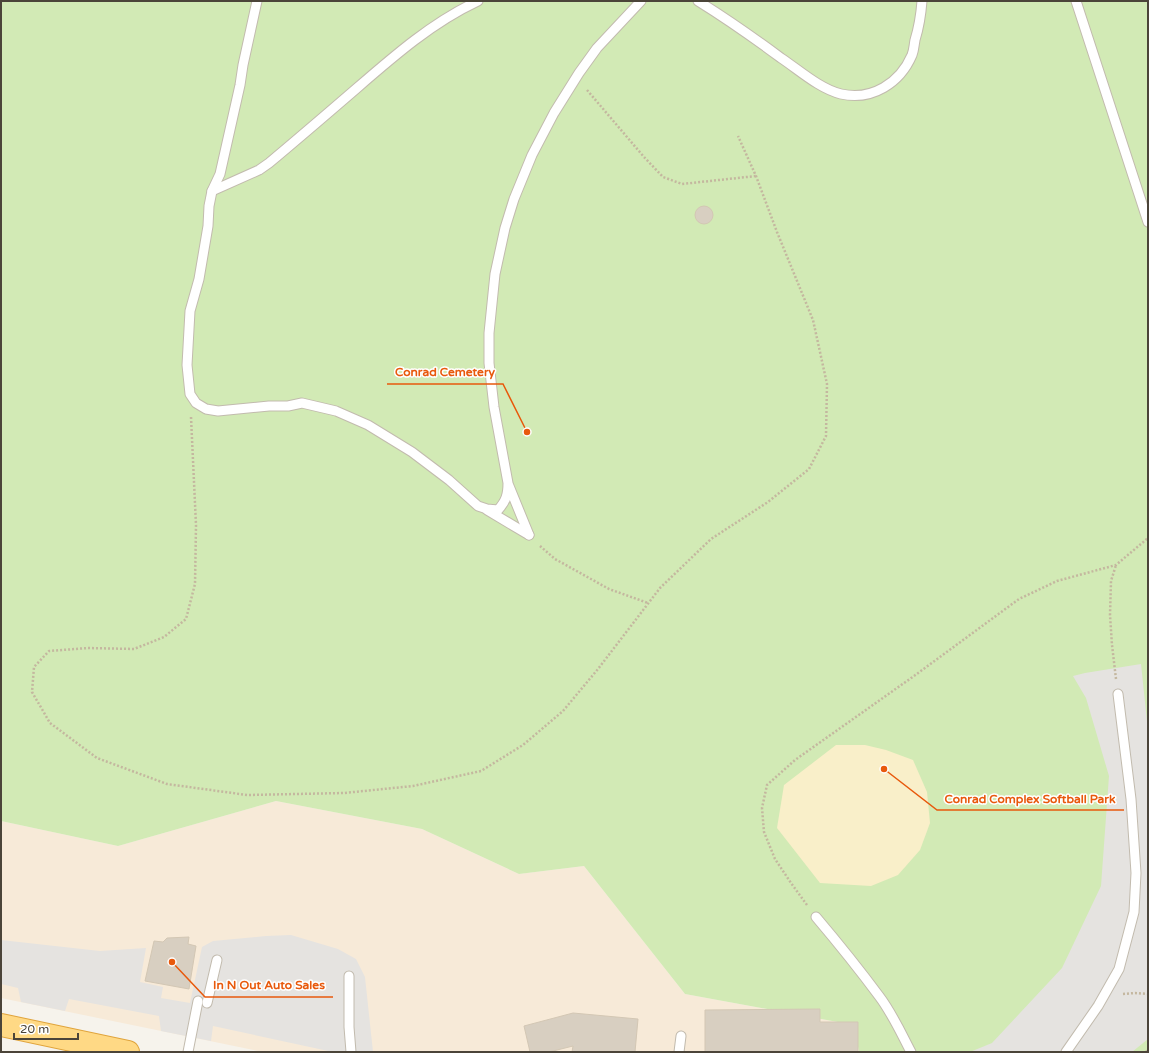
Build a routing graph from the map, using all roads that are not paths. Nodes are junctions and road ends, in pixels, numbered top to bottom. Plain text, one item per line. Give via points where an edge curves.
1 (257, 1) edge
2 (478, 1) edge
3 (642, 1) edge
4 (698, 1) edge
5 (922, 1) edge
6 (1076, 1) edge
7 (212, 191) junction
8 (1148, 222) edge
9 (508, 483) junction
10 (478, 506) junction
11 (1118, 694) road end
12 (816, 917) road end
13 (217, 960) dead end
14 (349, 976) dead end
15 (198, 1001) dead end
16 (207, 1003) dead end
17 (1, 1025) edge
18 (681, 1036) dead end
19 (128, 1052) edge
20 (188, 1052) edge
21 (351, 1052) edge
22 (679, 1052) edge
23 (911, 1052) edge
24 (1066, 1052) edge

1 - 7 lane via 220,174
2 - 7 lane via 433,27 383,65 269,163
3 - 9 lane via 597,48 554,113 532,155 505,228 495,274 489,333 489,363
4 - 5 lane via 820,84 841,94 856,96 871,94 885,88 905,68 912,54 921,18
6 - 8 lane
7 - 10 lane via 199,279 190,312 187,366 190,394 196,403 206,409 218,411 302,403 336,411 368,425 412,452
9 - 10 lane via 508,494 498,510
9 - 10 lane via 529,534
11 - 24 lane via 1131,799 1136,873 1134,912 1119,969 1098,1006
12 - 23 lane via 880,997
13 - 16 lane
14 - 21 lane
15 - 20 lane
17 - 19 highway
18 - 22 lane

